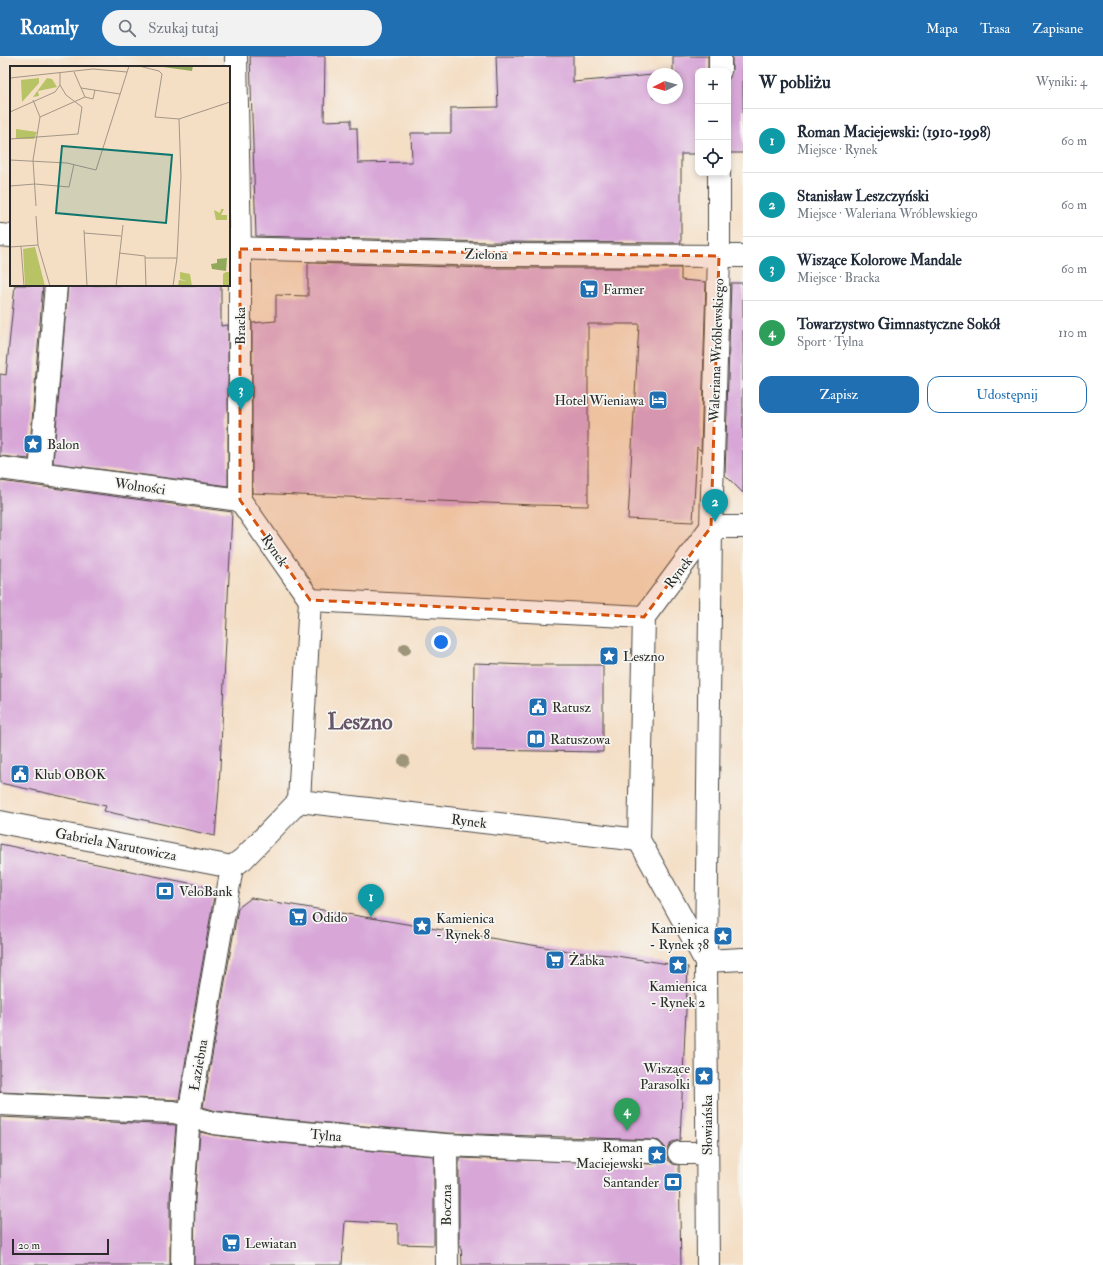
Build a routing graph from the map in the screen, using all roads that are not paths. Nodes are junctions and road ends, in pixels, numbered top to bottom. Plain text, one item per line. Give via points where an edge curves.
1 (236, 56) edge
2 (720, 56) edge
3 (720, 68) edge
4 (720, 176) edge
5 (0, 235) edge
6 (10, 236) edge
7 (234, 248) edge
8 (719, 256) junction
9 (743, 256) edge
10 (56, 286) edge
11 (0, 468) edge
12 (40, 473) junction
13 (240, 500) junction
14 (711, 527) junction
15 (743, 527) edge
16 (310, 600) junction
17 (644, 617) junction
18 (299, 801) junction
19 (0, 822) edge
20 (640, 840) junction
21 (232, 867) junction
22 (743, 958) edge
23 (706, 961) junction
24 (0, 1104) edge
25 (189, 1115) junction
26 (446, 1145) junction
27 (653, 1152) dead end
28 (679, 1153) dead end
29 (707, 1153) junction
30 (182, 1265) edge
31 (447, 1265) edge
32 (708, 1265) edge

1 - 7 street, Bracka
2 - 3 street
4 - 8 street, Waleriana Wróblewskiego
5 - 6 street
7 - 8 street, Zielona via 491,255
7 - 13 street, Bracka
8 - 9 street, Zielona
8 - 14 street, Waleriana Wróblewskiego
10 - 12 street
11 - 12 street, Wolności
12 - 13 street, Wolności
13 - 16 street, Rynek
14 - 15 street
14 - 17 street, Rynek
14 - 23 street, Waleriana Wróblewskiego
16 - 17 street
16 - 18 street
17 - 20 street
18 - 20 street, Rynek
18 - 21 street via 243,859
19 - 21 street, Gabriela Narutowicza
20 - 23 street
21 - 25 street, Łaziebna
22 - 23 street
23 - 29 street, Słowiańska
24 - 25 street, Tylna via 174,1112
25 - 26 street, Tylna via 214,1123 281,1131
25 - 30 street, Łaziebna via 183,1198
26 - 27 street, Tylna
26 - 31 street, Boczna
28 - 29 street
29 - 32 street, Słowiańska

